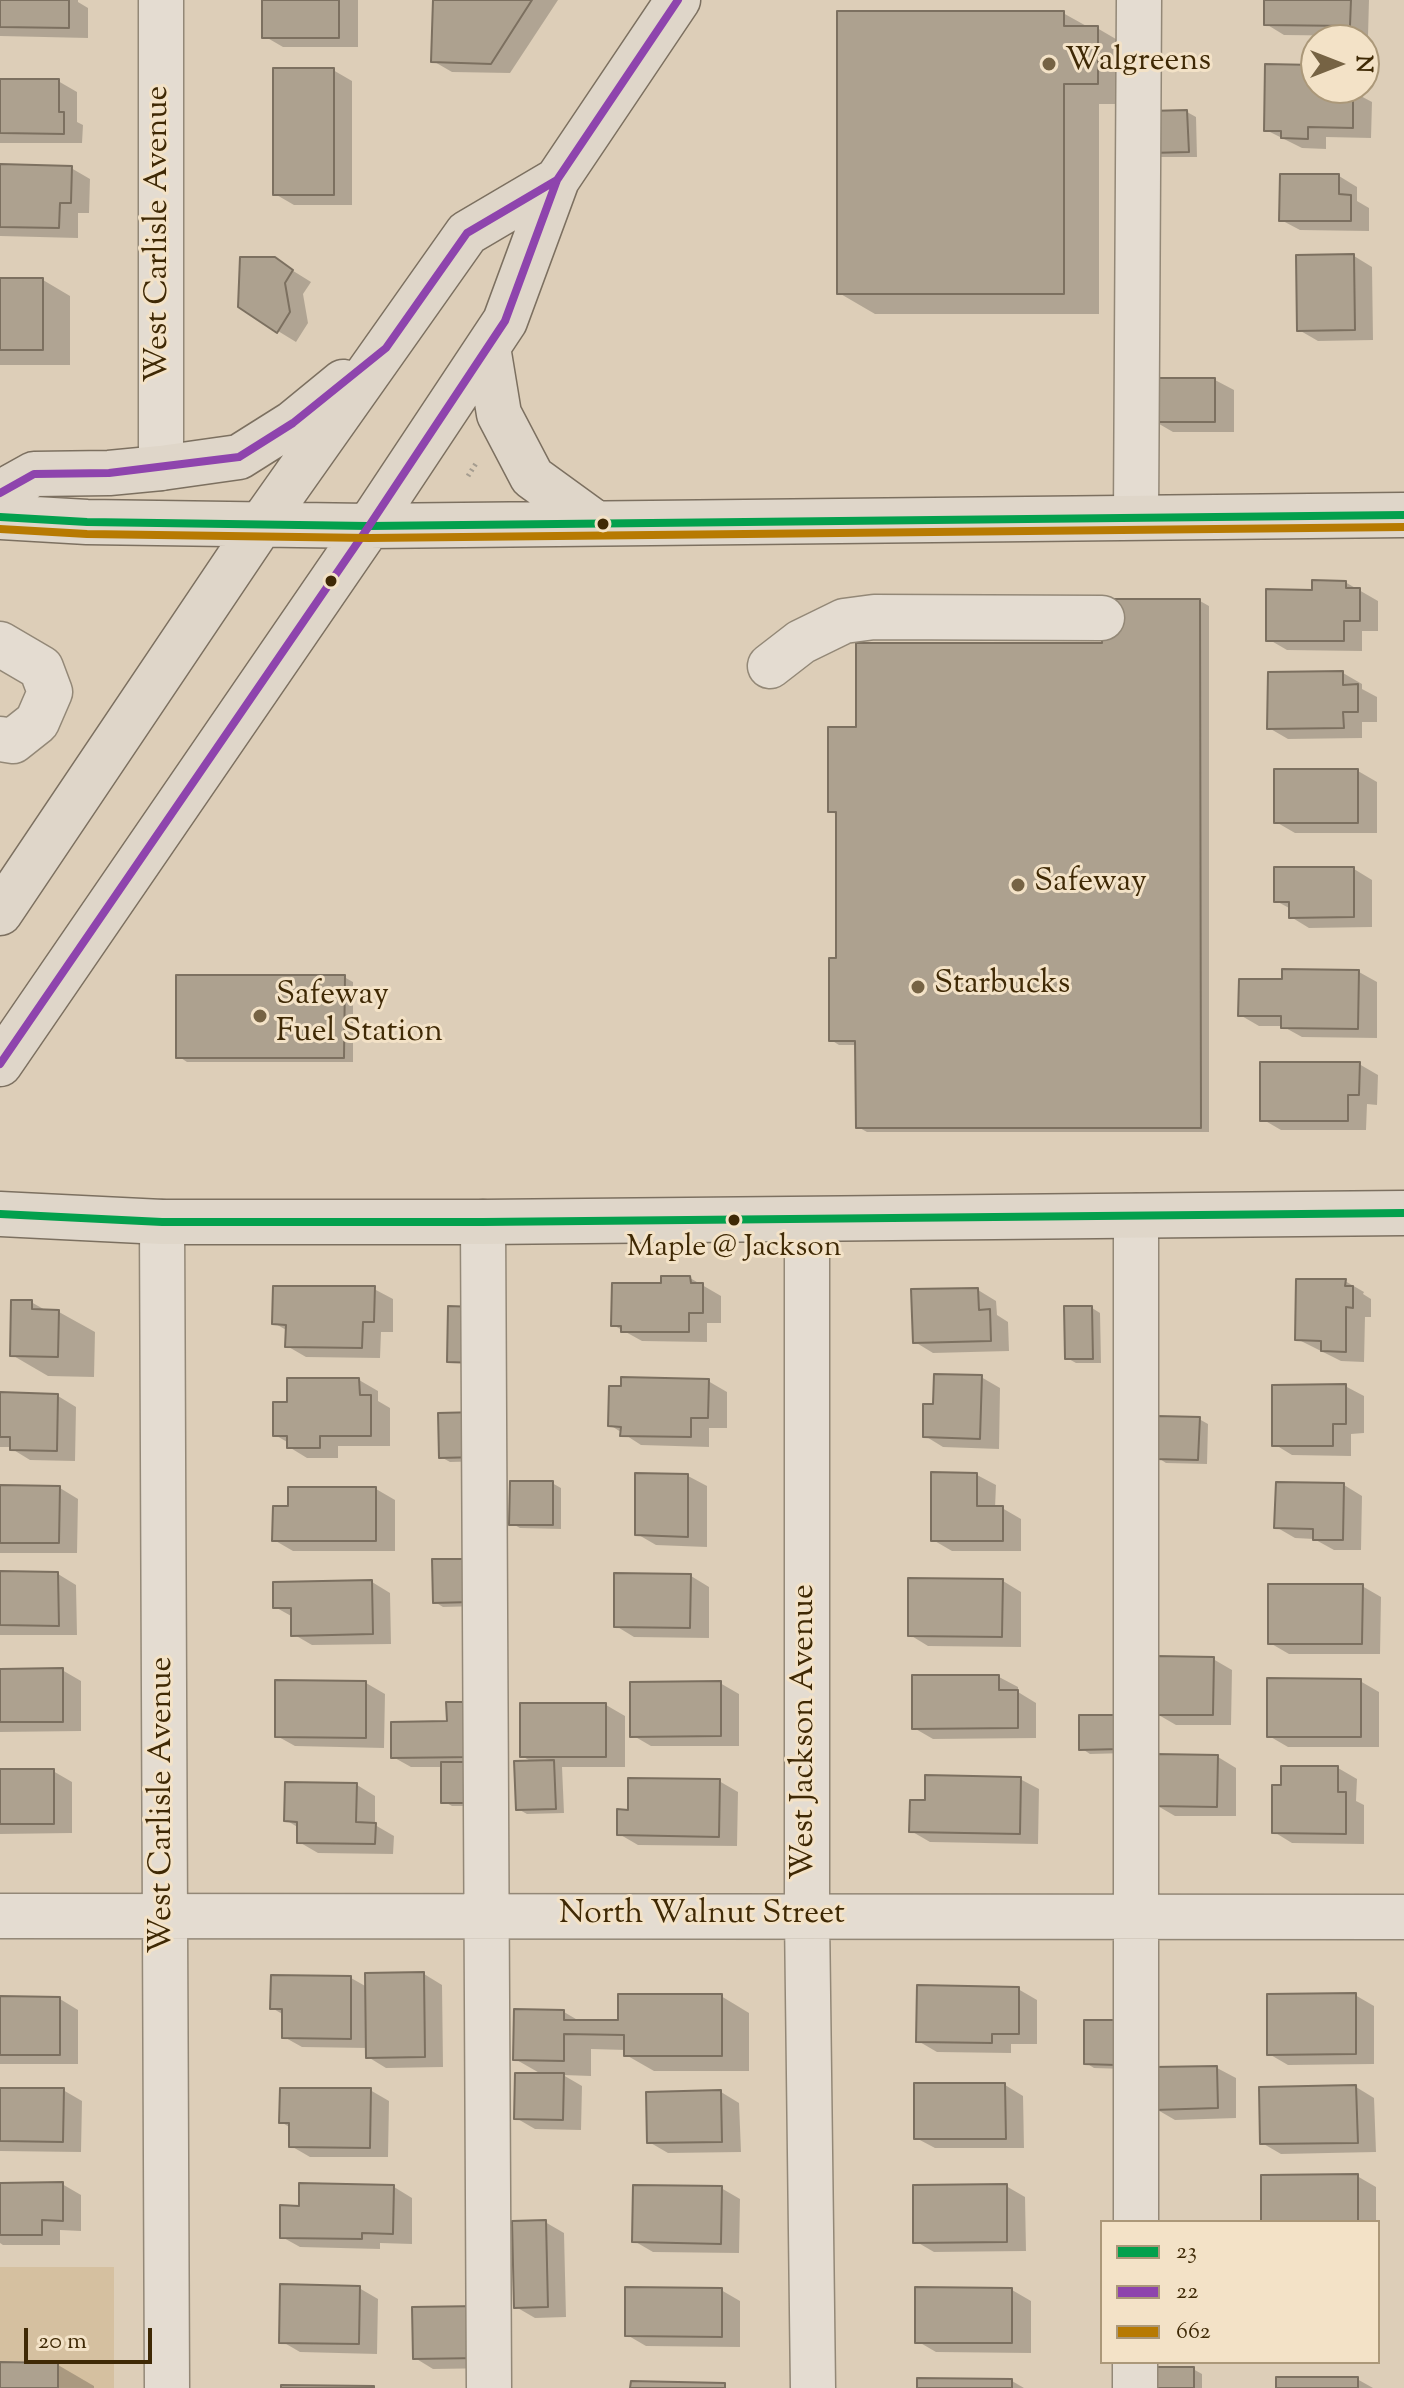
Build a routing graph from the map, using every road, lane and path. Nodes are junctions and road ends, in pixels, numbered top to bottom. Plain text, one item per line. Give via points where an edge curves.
1 (161, 0) edge
2 (678, 0) edge
3 (1139, 0) edge
4 (557, 180) junction
5 (488, 347) junction
6 (386, 348) junction
7 (161, 468) junction
8 (0, 493) edge
9 (1404, 515) edge
10 (0, 517) edge
11 (1136, 517) junction
12 (594, 522) junction
13 (260, 526) junction
14 (369, 526) junction
15 (1102, 618) dead end
16 (0, 644) edge
17 (770, 666) dead end
18 (0, 739) edge
19 (0, 913) edge
20 (0, 1064) edge
21 (1404, 1213) edge
22 (0, 1214) edge
23 (1136, 1216) junction
24 (807, 1220) junction
25 (162, 1222) junction
26 (483, 1222) junction
27 (0, 1916) edge
28 (807, 1916) junction
29 (1138, 1916) junction
30 (485, 1917) junction
31 (1404, 1917) edge
32 (166, 1918) junction
33 (1136, 2220) edge
34 (1135, 2364) edge
35 (167, 2388) edge
36 (489, 2388) edge
37 (813, 2388) edge
38 (1135, 2388) edge

1 - 7 street, West Carlisle Avenue
2 - 4 main road
3 - 11 street
4 - 5 main road via 505,321
4 - 6 main road via 467,233
5 - 12 main road via 499,414 532,477
5 - 14 main road
6 - 7 main road via 293,423 239,457
6 - 13 main road
7 - 8 main road via 34,474
9 - 11 main road
10 - 13 main road
11 - 12 main road
12 - 14 main road
13 - 14 main road
13 - 19 main road
14 - 20 main road
15 - 17 street via 844,621 801,642
16 - 18 street via 41,668 50,692 37,722 13,741
21 - 23 main road
22 - 25 main road
23 - 24 main road
23 - 29 street
24 - 26 main road
24 - 28 street, West Jackson Avenue
25 - 26 main road
25 - 32 street, West Carlisle Avenue
26 - 30 street
27 - 32 street, North Walnut Street
28 - 29 street, North Walnut Street
28 - 30 street, North Walnut Street
28 - 37 street, West Jackson Avenue
29 - 31 street, North Walnut Street
29 - 33 street
30 - 32 street, North Walnut Street
30 - 36 street
32 - 35 street, West Carlisle Avenue
34 - 38 street

